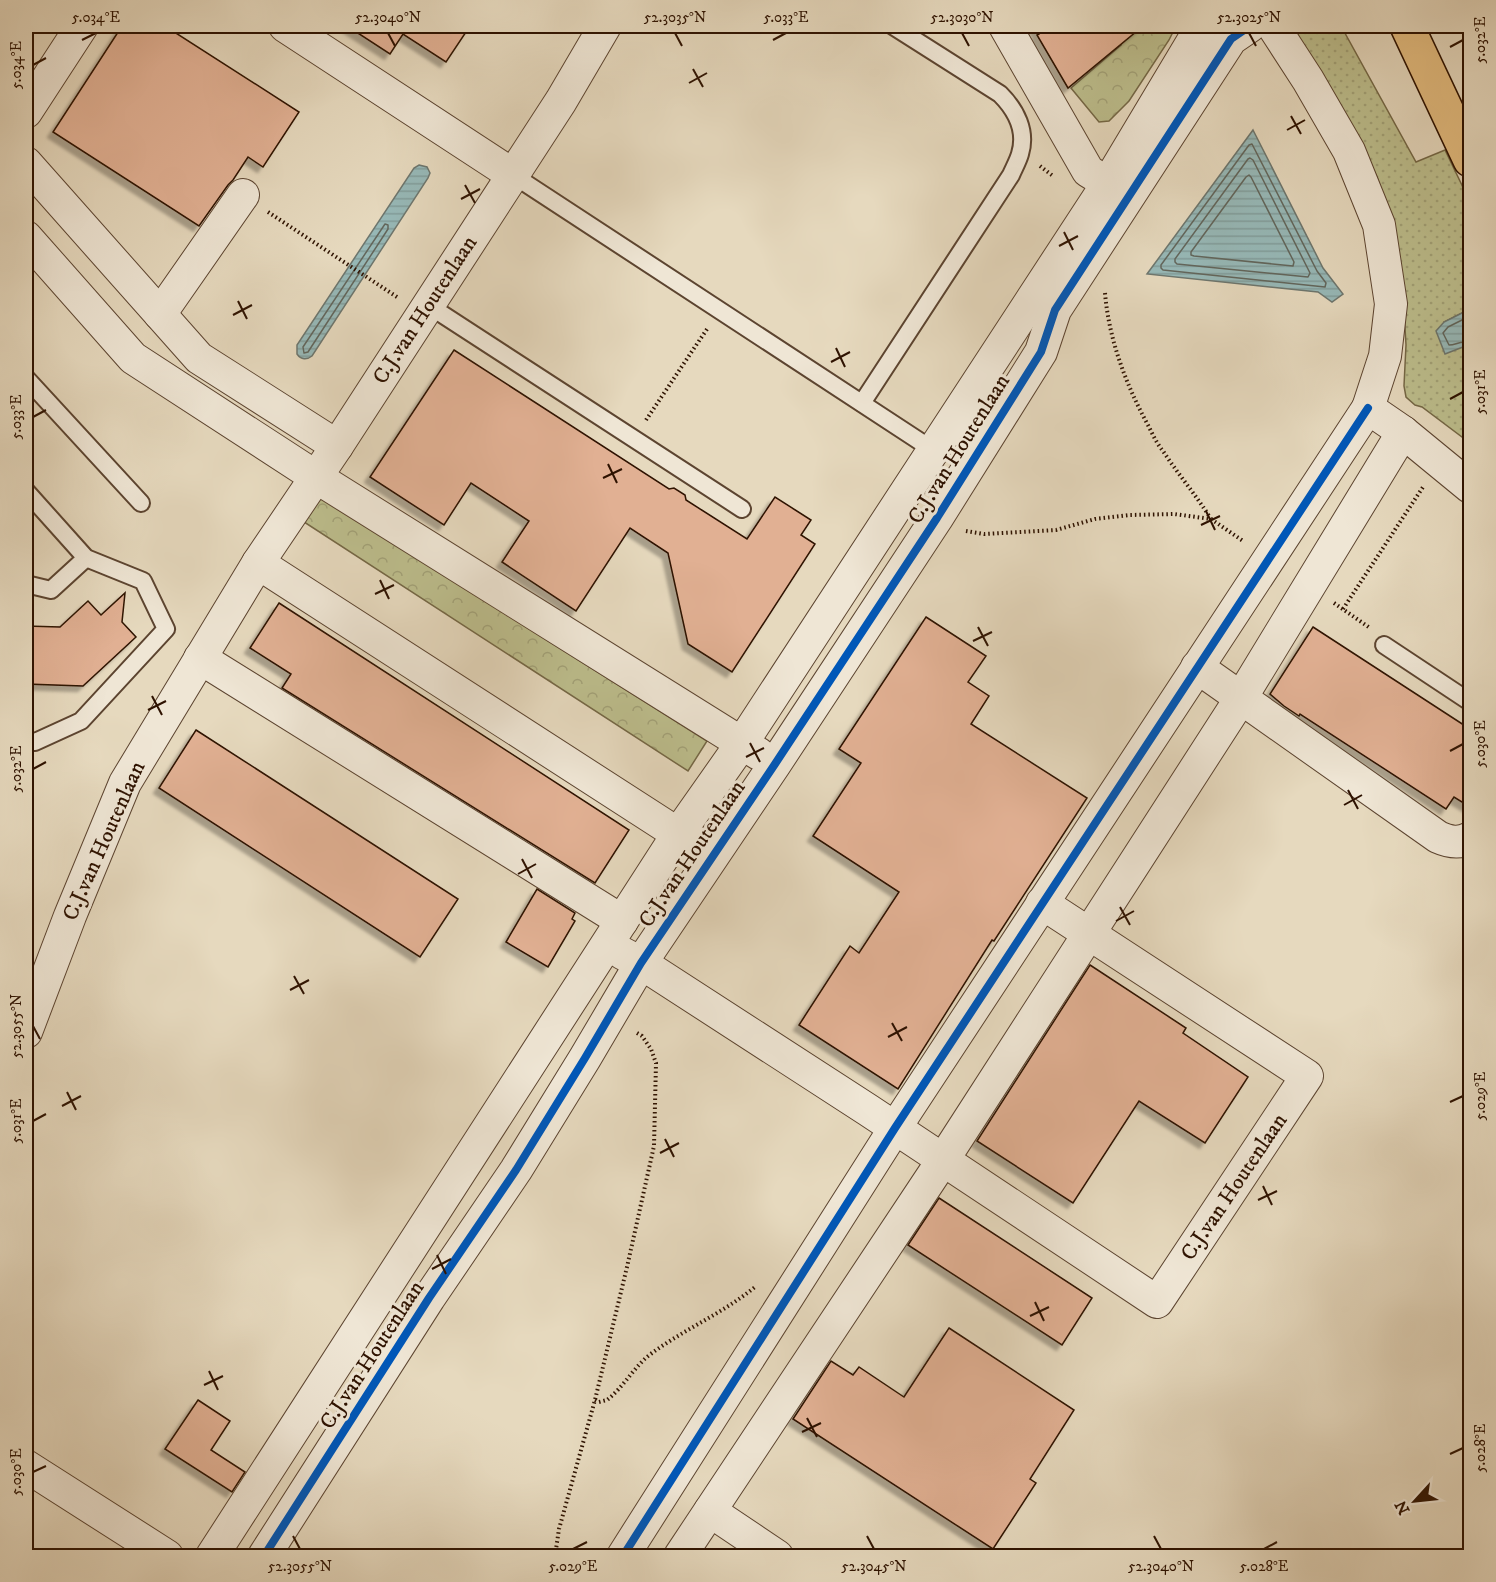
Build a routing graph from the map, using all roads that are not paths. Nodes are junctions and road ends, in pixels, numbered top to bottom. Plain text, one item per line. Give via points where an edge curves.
1 (82, 26) edge
2 (285, 26) edge
3 (605, 26) edge
4 (893, 26) edge
5 (1005, 26) edge
6 (1202, 26) edge
7 (1250, 26) edge
8 (1273, 26) edge
9 (1408, 26) edge
10 (26, 112) edge
11 (1470, 160) edge
12 (26, 163) edge
13 (513, 174) junction
14 (1118, 190) junction
15 (243, 195) road end
16 (26, 237) edge
17 (428, 305) junction
18 (160, 314) junction
19 (26, 378) edge
20 (862, 403) junction
21 (1368, 408) junction
22 (1403, 432) junction
23 (337, 446) junction
24 (933, 450) junction
25 (316, 477) junction
26 (1470, 487) edge
27 (26, 491) edge
28 (141, 503) dead end
29 (742, 509) dead end
30 (86, 558) junction
31 (258, 563) junction
32 (26, 584) edge
33 (1384, 645) road end
34 (200, 658) junction
35 (1197, 667) junction
36 (1241, 698) junction
37 (1470, 702) edge
38 (26, 741) edge
39 (742, 742) junction
40 (775, 764) junction
41 (678, 834) junction
42 (1470, 838) edge
43 (716, 852) junction
44 (1042, 903) junction
45 (614, 933) junction
46 (1088, 934) junction
47 (641, 963) junction
48 (26, 1032) edge
49 (549, 1034) junction
50 (585, 1058) junction
51 (895, 1128) junction
52 (477, 1145) junction
53 (943, 1160) junction
54 (516, 1170) junction
55 (394, 1275) junction
56 (429, 1298) junction
57 (26, 1466) edge
58 (710, 1511) junction
59 (219, 1545) edge
60 (166, 1557) edge
61 (262, 1557) edge
62 (623, 1557) edge
63 (680, 1557) edge
64 (777, 1557) edge

1 - 10 street
2 - 13 street
3 - 13 street, C.J.van Houtenlaan
4 - 20 lane via 1000,94 1019,120 1021,152 1011,175
5 - 14 street via 1088,171
6 - 14 street, C.J.van Houtenlaan
7 - 14 street, C.J.van Houtenlaan via 1231,39
8 - 21 street via 1349,151 1379,225 1391,304 1385,357
9 - 11 main road
12 - 18 street
13 - 17 street, C.J.van Houtenlaan
13 - 20 lane
14 - 24 street, C.J.van Houtenlaan
14 - 40 street, C.J.van Houtenlaan via 1087,261 1055,310 1041,352
15 - 18 street
16 - 25 street via 133,357
17 - 23 street, C.J.van Houtenlaan
17 - 29 lane
18 - 23 street via 199,358
19 - 28 lane
20 - 24 lane
21 - 22 street
21 - 35 street
22 - 26 street
22 - 36 street
23 - 25 street, C.J.van Houtenlaan
24 - 39 street, C.J.van Houtenlaan
25 - 31 street, C.J.van Houtenlaan
25 - 39 street
27 - 30 lane
30 - 32 lane via 51,590
30 - 38 lane via 142,580 166,629 81,721 35,742
31 - 34 street, C.J.van Houtenlaan
31 - 41 street, C.J.van Houtenlaan
33 - 37 lane
34 - 45 street, C.J.van Houtenlaan
34 - 48 street, C.J.van Houtenlaan via 125,783
35 - 36 street
35 - 44 street
36 - 42 street via 1438,837 1456,842
36 - 46 street
39 - 40 street
39 - 41 street, C.J.van Houtenlaan
40 - 43 street, C.J.van Houtenlaan
41 - 43 street, C.J.van Houtenlaan
41 - 45 street, C.J.van Houtenlaan
43 - 47 street, C.J.van Houtenlaan
44 - 46 street, C.J.van Houtenlaan
44 - 51 street
45 - 47 street, C.J.van Houtenlaan
45 - 49 street, C.J.van Houtenlaan
46 - 53 street
46 - 53 street, C.J.van Houtenlaan via 1307,1076 1157,1302
47 - 50 street, C.J.van Houtenlaan
47 - 51 street, C.J.van Houtenlaan
49 - 50 street
49 - 52 street, C.J.van Houtenlaan
50 - 54 street, C.J.van Houtenlaan
51 - 53 street, C.J.van Houtenlaan
51 - 62 street
52 - 54 street
52 - 55 street, C.J.van Houtenlaan
53 - 58 street
54 - 56 street, C.J.van Houtenlaan
55 - 56 street
55 - 59 street, C.J.van Houtenlaan
56 - 61 street, C.J.van Houtenlaan
57 - 60 street
58 - 63 street
58 - 64 street
59 - 61 street, C.J.van Houtenlaan

